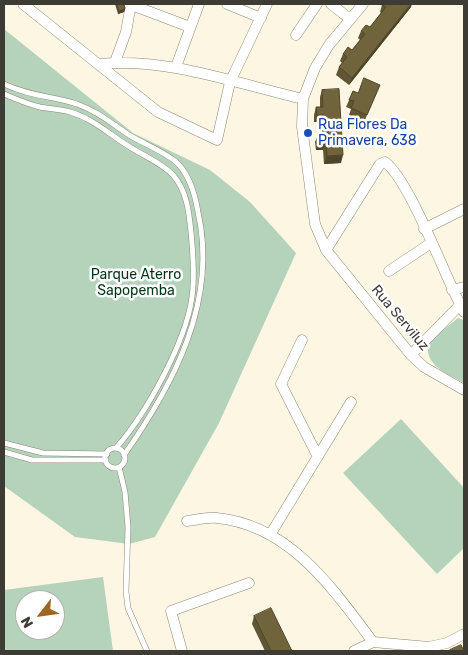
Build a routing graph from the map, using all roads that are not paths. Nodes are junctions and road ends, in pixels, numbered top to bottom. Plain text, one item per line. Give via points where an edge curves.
1 (23, 4) edge
2 (130, 4) edge
3 (199, 4) edge
4 (228, 4) edge
5 (267, 4) edge
6 (317, 4) edge
7 (331, 4) edge
8 (363, 4) edge
9 (260, 18) junction
10 (350, 19) junction
11 (190, 27) junction
12 (296, 35) dead end
13 (115, 62) junction
14 (100, 64) junction
15 (176, 67) junction
16 (230, 82) junction
17 (4, 84) edge
18 (4, 94) edge
19 (303, 99) junction
20 (464, 209) edge
21 (424, 229) junction
22 (431, 243) junction
23 (326, 250) junction
24 (389, 271) dead end
25 (464, 288) edge
26 (452, 290) junction
27 (462, 308) edge
28 (302, 340) dead end
29 (411, 354) junction
30 (464, 390) edge
31 (351, 402) dead end
32 (4, 443) edge
33 (116, 448) junction
34 (4, 452) edge
35 (124, 455) junction
36 (318, 455) junction
37 (106, 457) junction
38 (119, 467) junction
39 (187, 521) dead end
40 (270, 535) junction
41 (249, 583) dead end
42 (464, 634) edge
43 (373, 642) junction
44 (148, 651) edge
45 (182, 651) edge
46 (354, 651) edge

1 - 14 street
2 - 11 street
2 - 13 street via 126,32
3 - 11 street
4 - 9 street
5 - 9 street
6 - 12 street
7 - 10 street
8 - 10 street, Rua Serviluz
9 - 16 street
10 - 19 street, Rua Serviluz via 315,68
11 - 15 street
13 - 14 street
13 - 15 street
14 - 16 street via 158,112 216,140
15 - 16 street
16 - 19 street
17 - 35 lane via 37,97 53,98 97,112 127,134 176,162 194,192 204,261 195,319 168,384
18 - 33 lane via 38,106 70,112 102,127 157,162 173,175 183,190 193,251 192,298 182,334 160,380 130,431
19 - 23 street, Rua Serviluz via 302,127 315,224
20 - 21 street
21 - 22 street
21 - 23 street via 396,175 383,162
22 - 24 street
22 - 26 street
23 - 29 street, Rua Serviluz
25 - 26 street
26 - 27 street
27 - 29 street
28 - 36 street via 281,384
29 - 30 street, Rua Serviluz via 430,371
31 - 36 street
32 - 37 lane via 44,453
33 - 35 lane
33 - 37 lane
34 - 37 lane via 32,460
35 - 38 lane via 124,462
36 - 40 street
37 - 38 lane via 110,466
38 - 44 lane via 128,527 128,608
39 - 40 street via 215,518 237,521
40 - 43 street via 313,567
41 - 45 street via 171,611
42 - 43 street via 447,643 429,646
43 - 46 street

